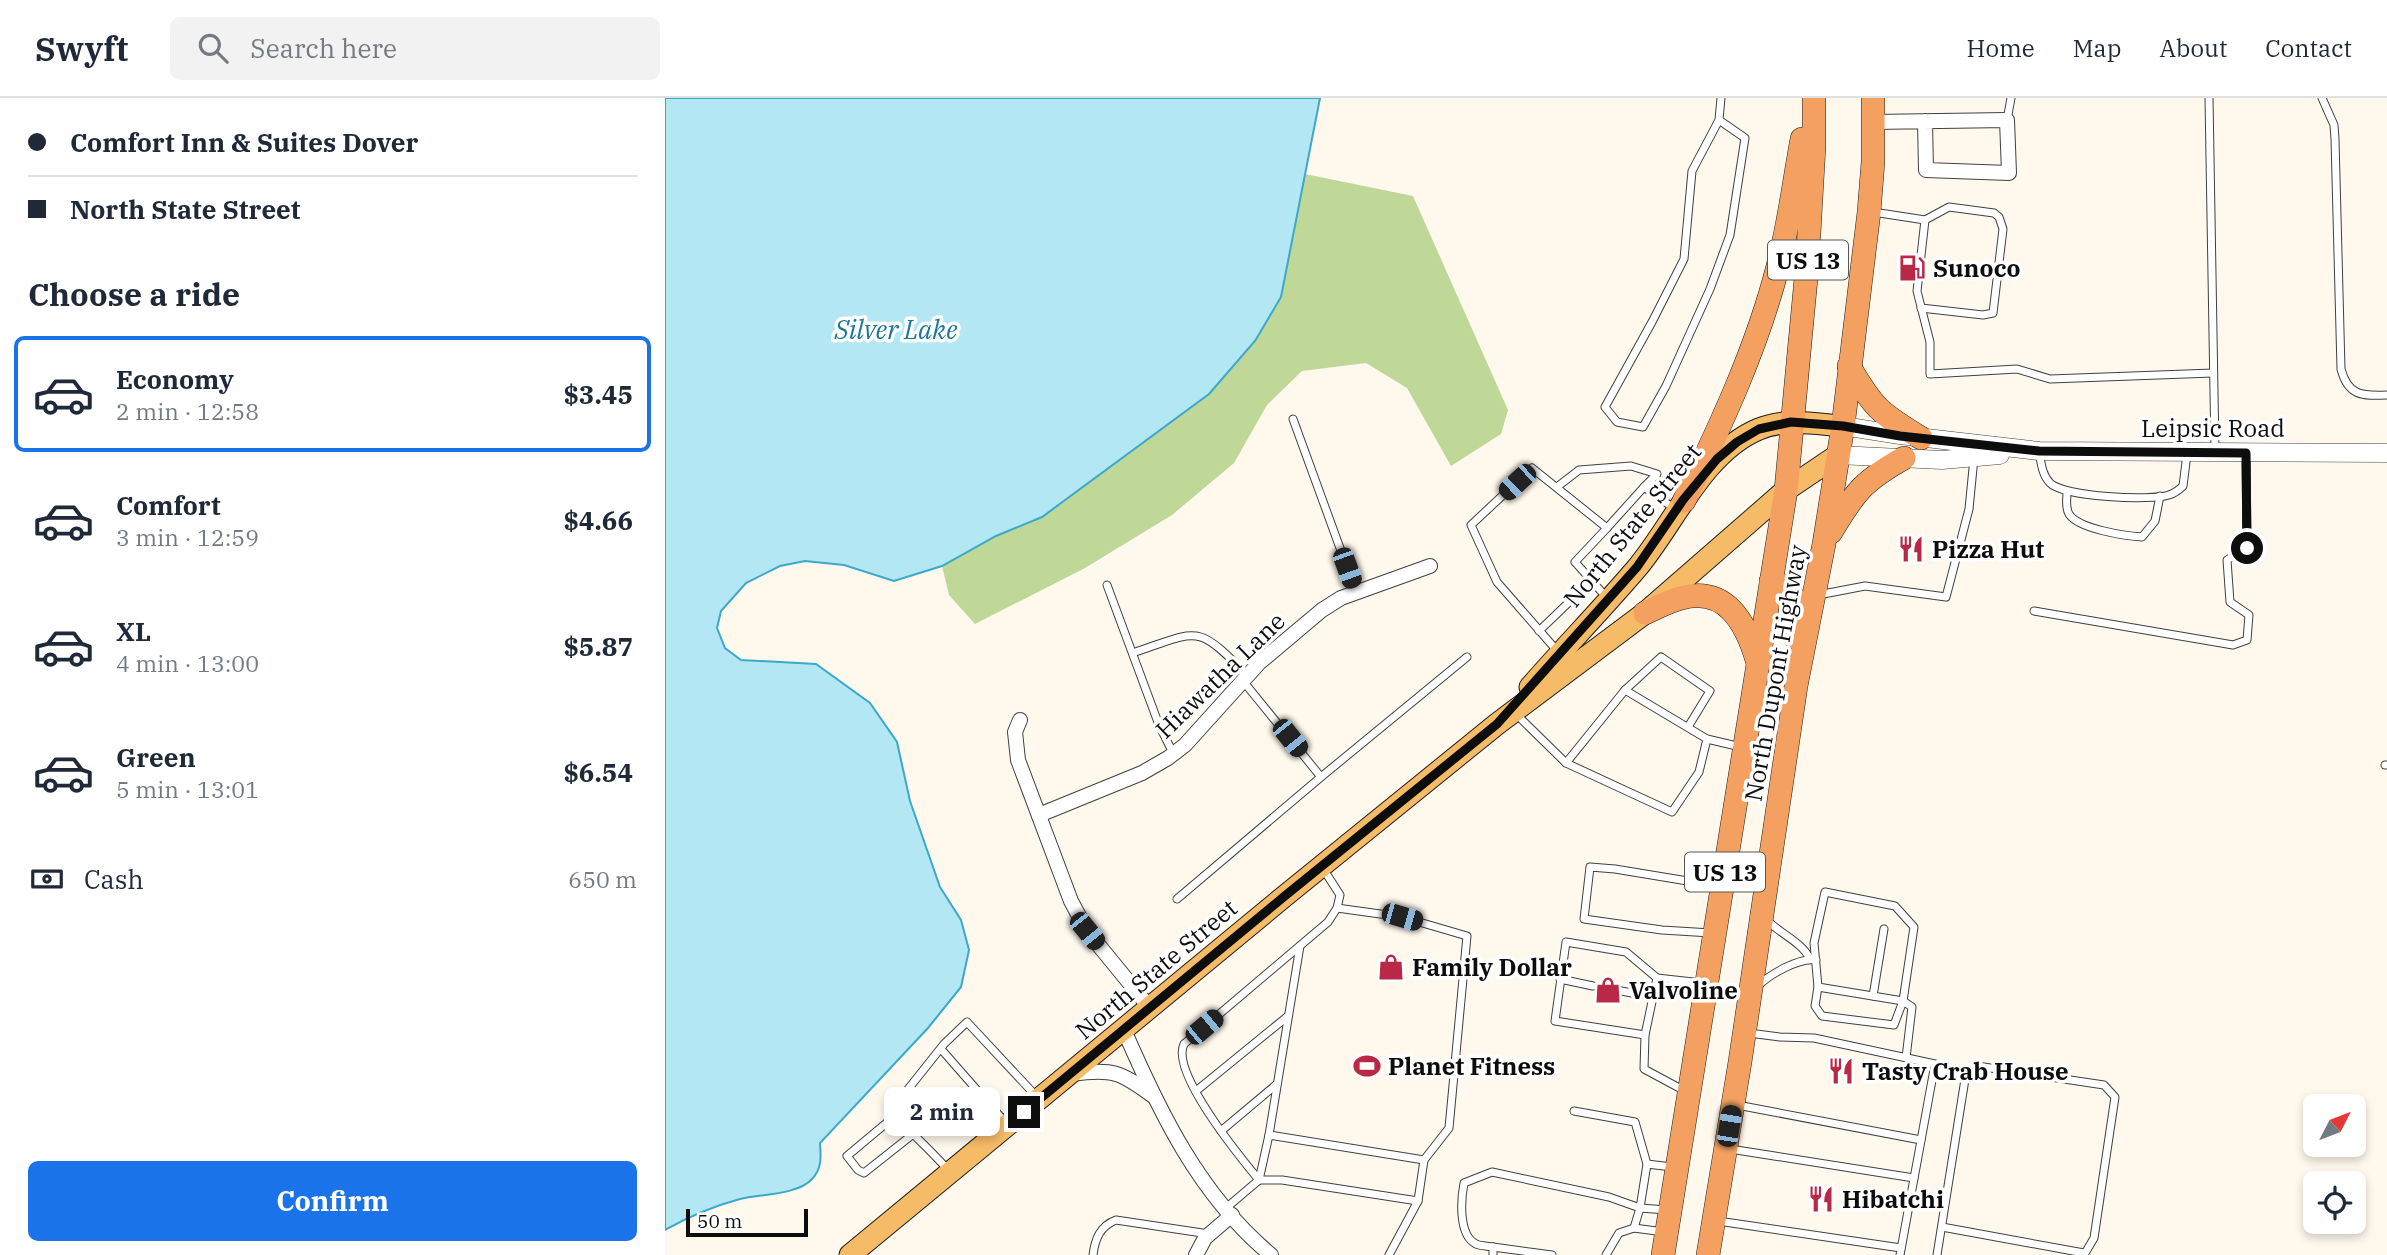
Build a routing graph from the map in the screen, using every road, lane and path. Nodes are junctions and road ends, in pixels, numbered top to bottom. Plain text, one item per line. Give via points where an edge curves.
1 (1721, 98) edge
2 (1812, 98) edge
3 (1873, 98) edge
4 (2011, 98) edge
5 (2209, 98) edge
6 (2322, 98) edge
7 (1719, 120) junction
8 (2007, 120) junction
9 (1926, 121) junction
10 (1873, 122) junction
11 (1869, 212) junction
12 (1925, 220) junction
13 (1921, 309) junction
14 (1849, 366) junction
15 (2213, 373) junction
16 (2387, 395) edge
17 (1293, 419) dead end
18 (1791, 422) junction
19 (1843, 426) junction
20 (1921, 438) junction
21 (2039, 451) junction
22 (2187, 453) junction
23 (2215, 453) junction
24 (2246, 453) junction
25 (2387, 453) edge
26 (1838, 455) junction
27 (1974, 457) junction
28 (1904, 458) junction
29 (1557, 487) junction
30 (1644, 487) junction
31 (1786, 490) junction
32 (2067, 492) junction
33 (2160, 496) junction
34 (1680, 505) junction
35 (1607, 528) junction
36 (1824, 544) junction
37 (1430, 566) dead end
38 (1591, 581) junction
39 (1771, 581) junction
40 (1107, 585) dead end
41 (1356, 592) junction
42 (1814, 595) junction
43 (1608, 599) junction
44 (2034, 611) dead end
45 (1645, 612) junction
46 (1539, 631) junction
47 (1133, 653) junction
48 (1560, 654) junction
49 (1467, 657) dead end
50 (1758, 665) junction
51 (1245, 678) junction
52 (1796, 686) junction
53 (1625, 690) junction
54 (1505, 718) junction
55 (1020, 720) dead end
56 (1688, 727) junction
57 (1707, 739) junction
58 (1745, 748) junction
59 (1173, 754) junction
60 (1566, 763) junction
61 (1321, 776) junction
62 (1039, 815) junction
63 (1321, 866) junction
64 (1723, 887) junction
65 (1177, 899) dead end
66 (1337, 908) junction
67 (1762, 915) junction
68 (1884, 929) dead end
69 (1716, 933) junction
70 (1300, 946) junction
71 (1813, 959) junction
72 (1657, 978) junction
73 (1560, 979) junction
74 (1707, 984) junction
75 (1593, 986) dead end
76 (1818, 988) junction
77 (1616, 990) dead end
78 (1750, 993) junction
79 (1873, 996) junction
80 (1653, 997) junction
81 (1903, 1001) junction
82 (1150, 1008) junction
83 (1288, 1016) junction
84 (1125, 1030) junction
85 (1744, 1032) junction
86 (1645, 1035) junction
87 (941, 1049) junction
88 (1906, 1058) junction
89 (1070, 1074) junction
90 (1277, 1084) junction
91 (1196, 1091) junction
92 (1690, 1094) junction
93 (1153, 1097) junction
94 (1040, 1100) junction
95 (1733, 1104) junction
96 (1574, 1111) dead end
97 (896, 1115) junction
98 (1008, 1126) junction
99 (1221, 1131) junction
100 (912, 1135) junction
101 (1269, 1135) junction
102 (1921, 1139) junction
103 (1726, 1148) junction
104 (1424, 1160) junction
105 (1647, 1164) junction
106 (1678, 1168) junction
107 (950, 1173) junction
108 (1914, 1178) junction
109 (1259, 1180) junction
110 (1417, 1200) junction
111 (1640, 1208) junction
112 (1229, 1212) junction
113 (1669, 1221) junction
114 (1714, 1221) junction
115 (1942, 1227) junction
116 (1633, 1228) junction
117 (1209, 1234) junction
118 (1493, 1251) edge
119 (1901, 1251) edge
120 (2084, 1254) edge
121 (850, 1255) edge
122 (1093, 1255) edge
123 (1196, 1255) edge
124 (1271, 1255) edge
125 (1389, 1255) edge
126 (1552, 1255) edge
127 (1606, 1255) edge
128 (1663, 1255) edge
129 (1708, 1255) edge
130 (1937, 1255) edge

1 - 7 lane
2 - 18 highway, North Dupont Highway / US 13 via 1807,268
2 - 34 highway via 1779,265 1742,377
3 - 10 highway, North Dupont Highway / US 13
4 - 8 lane
5 - 15 lane
6 - 16 lane via 2335,139 2341,369 2351,390 2368,396
7 - 7 lane via 1692,171 1684,259 1605,407 1618,422 1643,427 1710,289 1730,235 1745,138
8 - 9 street
8 - 9 street via 2009,173 1926,170
9 - 10 street
10 - 11 highway, North Dupont Highway / US 13
11 - 12 lane
11 - 14 highway, North Dupont Highway / US 13
12 - 13 lane via 1917,291
12 - 13 lane via 1949,207 1994,213 2003,229 1995,310 1983,315
13 - 15 lane via 1930,342 1930,373 2017,369 2050,379
14 - 19 highway, North Dupont Highway / US 13
14 - 20 highway via 1878,410
15 - 23 lane
17 - 41 lane
18 - 19 main road, North State Street
18 - 31 highway, North Dupont Highway / US 13
18 - 34 main road, North State Street via 1759,429 1737,442
19 - 20 street, Leipsic Road
19 - 26 highway, North Dupont Highway / US 13
20 - 21 street, Leipsic Road
21 - 22 street, Leipsic Road
21 - 27 street, Leipsic Road
21 - 32 lane via 2045,478
22 - 23 street, Leipsic Road
22 - 33 lane via 2183,486
23 - 24 street, Leipsic Road
24 - 25 street, Leipsic Road
24 - 44 lane via 2247,548 2227,560 2230,602 2249,615 2247,640 2233,645
26 - 28 street, Leipsic Road
26 - 31 main road, North State Street
26 - 36 highway, North Dupont Highway / US 13
27 - 28 street, Leipsic Road
27 - 42 lane via 1969,509 1946,597 1865,586
28 - 36 highway via 1863,484
29 - 30 lane via 1579,470 1631,466 1657,474
29 - 35 lane
29 - 46 lane via 1532,468 1471,525 1497,582
30 - 34 lane
30 - 35 lane
31 - 39 highway, North Dupont Highway / US 13
31 - 45 main road, North State Street
32 - 33 lane
32 - 33 lane via 2067,510 2074,519 2116,536 2142,537 2155,521
34 - 43 main road, North State Street via 1651,550
35 - 38 lane via 1575,562
36 - 42 highway, North Dupont Highway / US 13
37 - 41 street, Hiawatha Lane
38 - 43 lane
38 - 46 lane
39 - 50 highway, North Dupont Highway / US 13
39 - 52 highway via 1783,585 1795,600
40 - 47 lane
41 - 51 street, Hiawatha Lane via 1322,610
42 - 52 highway, North Dupont Highway / US 13
43 - 48 main road, North State Street
45 - 50 highway via 1680,598 1699,595 1717,600 1742,621
45 - 54 main road, North State Street
46 - 48 lane
47 - 51 lane via 1189,634 1202,635 1219,646
47 - 59 lane
48 - 54 main road, North State Street
49 - 61 lane
50 - 58 highway, North Dupont Highway / US 13
51 - 59 street, Hiawatha Lane
51 - 61 lane
52 - 67 highway, North Dupont Highway / US 13
53 - 56 lane
53 - 56 lane via 1661,657 1710,691
53 - 60 lane
54 - 60 lane
54 - 63 main road, North State Street
55 - 62 street via 1015,732 1019,760
56 - 57 lane
57 - 58 lane
57 - 60 lane via 1699,772 1672,812
58 - 64 highway, North Dupont Highway / US 13
59 - 62 street, Hiawatha Lane via 1142,773
61 - 65 lane
62 - 82 street via 1087,931
63 - 66 lane via 1340,895
63 - 82 main road, North State Street
64 - 69 highway, North Dupont Highway / US 13
64 - 69 lane via 1590,867 1584,919
66 - 70 lane
66 - 104 lane via 1402,917 1467,936 1449,1128
67 - 71 lane
67 - 78 highway, North Dupont Highway / US 13
68 - 79 lane
69 - 74 highway, North Dupont Highway / US 13
70 - 83 lane
70 - 91 lane via 1184,1044 1184,1068
71 - 76 lane
71 - 78 lane via 1777,971
71 - 81 lane via 1825,892 1895,906 1914,927
72 - 73 lane via 1626,951 1566,942
72 - 74 lane
72 - 80 lane
73 - 75 lane
73 - 86 lane via 1555,1021
74 - 92 highway, North Dupont Highway / US 13
76 - 79 lane
76 - 81 lane via 1815,1006 1822,1016 1894,1026
77 - 80 lane
78 - 85 highway, North Dupont Highway / US 13
79 - 81 lane
80 - 86 lane
81 - 88 lane via 1912,1007
82 - 84 main road, North State Street
83 - 90 lane
83 - 91 lane
84 - 89 main road, North State Street
84 - 93 street
85 - 88 lane via 1814,1038
85 - 95 highway, North Dupont Highway / US 13
86 - 92 lane via 1644,1069
87 - 94 lane via 967,1022
87 - 97 lane via 905,1093
87 - 98 lane
88 - 102 lane via 1935,1064
89 - 93 street via 1117,1074
89 - 94 main road, North State Street
90 - 99 lane
90 - 101 lane
91 - 99 lane
92 - 106 highway, North Dupont Highway / US 13
93 - 112 street via 1184,1152
94 - 98 main road, North State Street
95 - 102 lane
95 - 103 highway, North Dupont Highway / US 13
96 - 105 lane via 1635,1122
97 - 100 lane
97 - 100 lane via 847,1156 858,1170 864,1173
98 - 107 main road, North State Street
99 - 109 lane
100 - 107 lane
101 - 104 lane
101 - 109 lane
102 - 108 lane
103 - 108 lane
103 - 114 highway, North Dupont Highway / US 13
104 - 110 lane
105 - 106 lane
105 - 111 lane
106 - 113 highway, North Dupont Highway / US 13
107 - 121 main road, North State Street
108 - 119 lane
109 - 110 lane
109 - 112 lane
110 - 125 lane
111 - 113 lane
111 - 116 lane
111 - 118 lane via 1492,1172 1464,1183 1461,1198 1466,1234
112 - 117 street
112 - 124 street
113 - 116 lane
113 - 128 highway, North Dupont Highway / US 13
114 - 119 lane
114 - 129 highway, North Dupont Highway / US 13
115 - 120 lane
115 - 120 lane via 1966,1073 1977,1066 2104,1085 2115,1097 2094,1238
115 - 130 lane
116 - 127 lane via 1619,1233
117 - 122 lane via 1116,1220 1099,1234
117 - 123 street
118 - 126 lane

